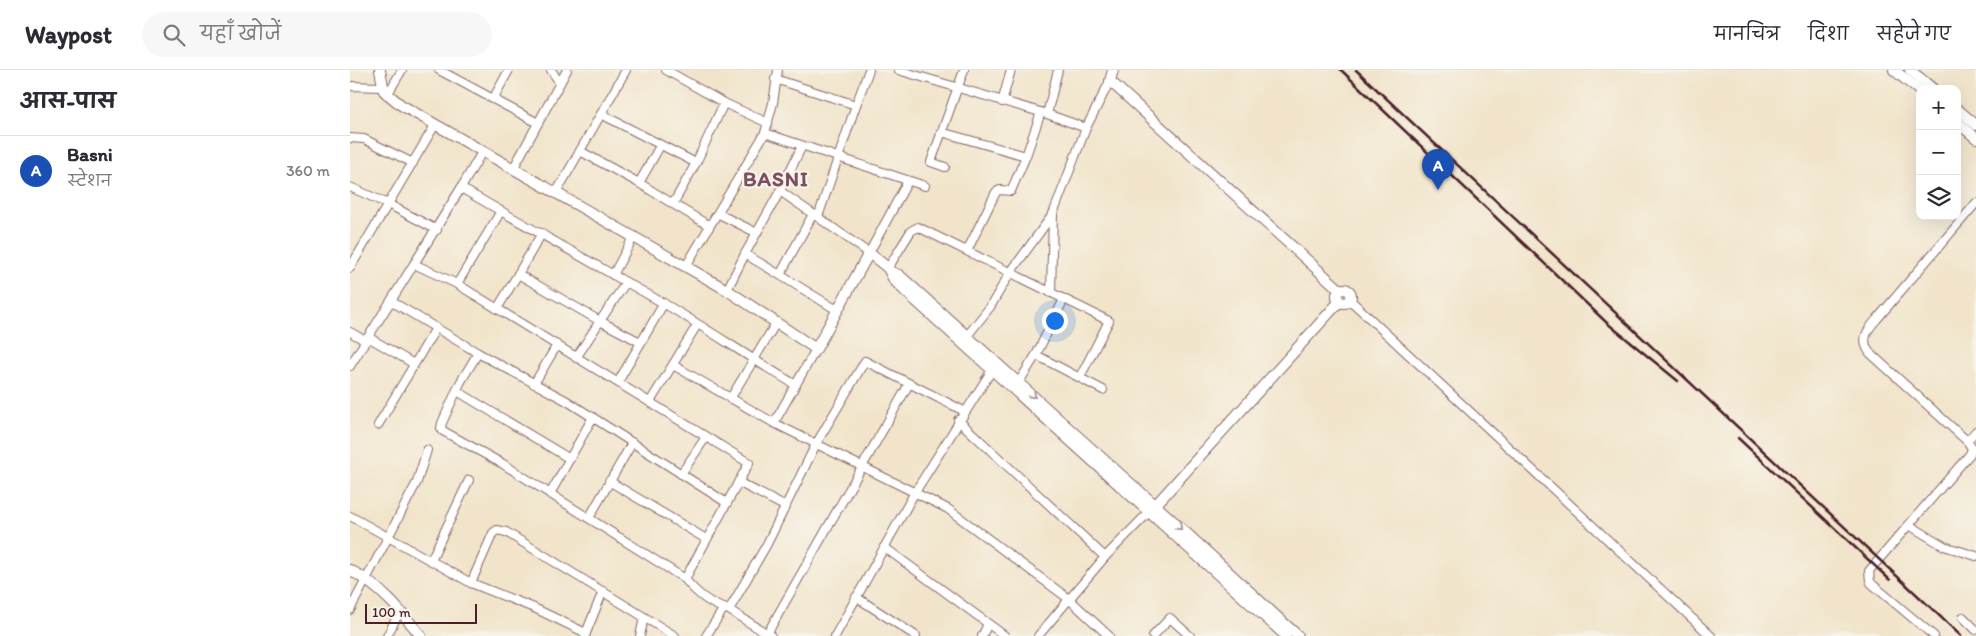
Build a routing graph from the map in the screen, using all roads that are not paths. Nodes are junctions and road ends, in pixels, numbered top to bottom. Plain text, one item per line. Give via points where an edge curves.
1 (380, 70) edge
2 (402, 70) edge
3 (439, 70) edge
4 (509, 70) edge
5 (551, 70) edge
6 (568, 70) edge
7 (626, 70) edge
8 (666, 70) edge
9 (778, 70) edge
10 (869, 70) edge
11 (898, 70) edge
12 (964, 70) edge
13 (1012, 70) edge
14 (1058, 70) edge
15 (1113, 70) edge
16 (1894, 70) edge
17 (1910, 70) edge
18 (915, 72) edge
19 (450, 73) edge
20 (775, 79) junction
21 (1110, 81) junction
22 (560, 83) junction
23 (1928, 85) edge
24 (350, 86) edge
25 (958, 87) junction
26 (1916, 88) edge
27 (385, 90) junction
28 (494, 99) junction
29 (1002, 102) junction
30 (724, 103) junction
31 (856, 105) junction
32 (1961, 112) edge
33 (1044, 113) junction
34 (601, 114) junction
35 (538, 123) junction
36 (768, 123) junction
37 (1976, 124) edge
38 (435, 125) junction
39 (1961, 125) edge
40 (1086, 128) junction
41 (941, 132) junction
42 (765, 133) junction
43 (350, 138) edge
44 (1976, 138) edge
45 (660, 146) junction
46 (802, 146) junction
47 (580, 151) junction
48 (482, 152) junction
49 (1026, 156) junction
50 (840, 157) junction
51 (696, 162) junction
52 (413, 163) junction
53 (945, 167) dead end
54 (512, 169) junction
55 (908, 181) junction
56 (639, 183) junction
57 (925, 186) dead end
58 (350, 187) edge
59 (461, 188) junction
60 (780, 191) junction
61 (556, 193) junction
62 (1976, 203) edge
63 (388, 204) junction
64 (673, 204) junction
65 (501, 211) junction
66 (719, 214) junction
67 (1054, 214) junction
68 (815, 216) junction
69 (708, 225) junction
70 (436, 230) junction
71 (542, 233) junction
72 (757, 233) junction
73 (634, 236) junction
74 (968, 251) junction
75 (869, 253) junction
76 (745, 254) junction
77 (352, 258) edge
78 (414, 264) junction
79 (686, 266) junction
80 (350, 268) edge
81 (889, 270) junction
82 (1010, 273) junction
83 (518, 274) junction
84 (613, 275) junction
85 (780, 275) junction
86 (457, 284) junction
87 (625, 284) junction
88 (727, 290) junction
89 (1051, 293) junction
90 (1343, 297) junction
91 (1064, 299) junction
92 (391, 301) junction
93 (664, 303) junction
94 (497, 309) junction
95 (837, 310) junction
96 (600, 321) junction
97 (776, 323) junction
98 (697, 325) junction
99 (436, 328) junction
100 (350, 332) edge
101 (967, 336) junction
102 (367, 339) junction
103 (640, 342) junction
104 (557, 345) junction
105 (816, 349) junction
106 (478, 353) junction
107 (1036, 355) junction
108 (576, 358) junction
109 (753, 360) junction
110 (414, 364) junction
111 (673, 365) junction
112 (350, 366) edge
113 (992, 370) junction
114 (1080, 378) junction
115 (618, 382) junction
116 (1019, 382) junction
117 (534, 384) junction
118 (909, 384) junction
119 (796, 385) junction
120 (1103, 390) dead end
121 (457, 391) junction
122 (730, 399) junction
123 (650, 402) junction
124 (964, 411) junction
125 (593, 417) junction
126 (958, 420) junction
127 (774, 423) junction
128 (378, 426) dead end
129 (1976, 431) edge
130 (706, 437) junction
131 (632, 444) junction
132 (816, 444) junction
133 (1972, 447) edge
134 (427, 450) dead end
135 (570, 459) junction
136 (862, 468) junction
137 (681, 474) junction
138 (469, 480) dead end
139 (609, 481) junction
140 (738, 482) junction
141 (915, 492) junction
142 (550, 494) junction
143 (727, 502) junction
144 (786, 507) junction
145 (1152, 509) junction
146 (350, 516) edge
147 (589, 518) junction
148 (1909, 525) junction
149 (388, 537) junction
150 (706, 540) junction
151 (884, 547) junction
152 (1976, 556) edge
153 (1105, 557) junction
154 (430, 560) junction
155 (350, 570) edge
156 (366, 578) junction
157 (686, 578) junction
158 (471, 583) junction
159 (603, 591) junction
160 (856, 597) junction
161 (1069, 600) junction
162 (726, 609) junction
163 (350, 610) edge
164 (400, 611) junction
165 (1268, 614) junction
166 (644, 617) junction
167 (1962, 617) dead end
168 (988, 624) junction
169 (1976, 630) edge
170 (586, 634) edge
171 (769, 635) edge
172 (387, 636) edge
173 (421, 636) edge
174 (640, 636) edge
175 (675, 636) edge
176 (706, 636) edge
177 (834, 636) edge
178 (916, 636) edge
179 (982, 636) edge
180 (1005, 636) edge
181 (1038, 636) edge
182 (1109, 636) edge
183 (1154, 636) edge
184 (1190, 636) edge
185 (1286, 636) edge
186 (1298, 636) edge
187 (1711, 636) edge
188 (1934, 636) edge

1 - 27 street
2 - 27 street
3 - 19 street
4 - 28 street
5 - 22 street
6 - 22 street
7 - 34 street
8 - 30 street
9 - 20 street
10 - 31 street
11 - 18 street
12 - 25 street
13 - 29 street
14 - 33 street
15 - 21 street
16 - 26 street
17 - 23 street
18 - 25 street
19 - 28 street
20 - 31 street
20 - 36 street
21 - 40 street
21 - 90 street
22 - 35 street
24 - 27 street
25 - 29 street
25 - 41 street
27 - 38 street
28 - 35 street
29 - 33 street
30 - 36 street
30 - 51 street
31 - 50 street
32 - 37 street
33 - 40 street
33 - 49 street
34 - 45 street
34 - 47 street
35 - 54 street
36 - 42 street
38 - 48 street
38 - 52 street
39 - 44 street
40 - 67 street
41 - 49 street
41 - 53 street via 932,162
42 - 46 street
42 - 66 street
43 - 52 street via 364,139
45 - 51 street
45 - 56 street
46 - 50 street
46 - 60 street
47 - 56 street
47 - 61 street
48 - 54 street
48 - 59 street
49 - 74 street via 1011,191 996,192
50 - 55 street
50 - 68 street
51 - 64 street
52 - 63 street
54 - 61 street
55 - 57 street
55 - 75 street
56 - 64 street
58 - 63 street
59 - 65 street
59 - 70 street
60 - 68 street
60 - 72 street
61 - 73 street
62 - 133 street via 1877,319 1864,339 1864,346 1870,353
63 - 70 street
63 - 77 street
64 - 69 street
65 - 71 street
65 - 86 street
66 - 69 street
66 - 72 street
67 - 82 street
67 - 89 street
68 - 75 street
68 - 85 street
69 - 79 street
70 - 78 street
71 - 83 street
71 - 84 street
72 - 76 street
73 - 79 street
73 - 84 street
74 - 81 street via 914,227
74 - 82 street
75 - 81 street
75 - 95 street
76 - 85 street
76 - 88 street
77 - 80 street
78 - 86 street
78 - 92 street
79 - 88 street
81 - 101 street via 899,275
81 - 113 street via 905,291
82 - 89 street
82 - 101 street
83 - 94 street
83 - 96 street
84 - 87 street
85 - 95 street
86 - 94 street
87 - 93 street
87 - 96 street
88 - 97 street
89 - 91 street
90 - 145 street
90 - 187 street
91 - 107 street
91 - 114 street via 1109,321
92 - 99 street
92 - 102 street
93 - 98 street
93 - 103 street
94 - 104 street
95 - 105 street
96 - 103 street
96 - 108 street
97 - 105 street
97 - 109 street
98 - 109 street
98 - 111 street
99 - 106 street
99 - 110 street
100 - 102 street
101 - 116 street
102 - 110 street
102 - 112 street
103 - 115 street
104 - 108 street
104 - 117 street
105 - 119 street
106 - 117 street
106 - 121 street
107 - 114 street
107 - 116 street
108 - 115 street
109 - 119 street
109 - 122 street
110 - 128 street
111 - 122 street
111 - 123 street
113 - 124 street
113 - 145 street
114 - 120 street
115 - 123 street
116 -> 145 street
117 - 125 street
118 - 124 street
118 - 132 street via 865,361
118 - 136 street
119 - 127 street
121 - 135 street
121 - 142 street via 442,423 443,431
122 - 127 street
123 - 130 street
124 - 126 street
125 - 131 street
125 - 135 street
126 - 141 street
126 - 153 street
127 - 132 street
129 - 133 street
130 - 137 street
130 - 140 street via 749,463
131 - 137 street
131 - 139 street
132 - 136 street
132 - 144 street
133 - 148 street via 1970,454
134 - 149 street via 417,482
135 - 142 street
136 - 141 street
136 - 171 street
137 - 143 street
138 - 154 street
139 - 147 street
139 - 150 street
140 - 143 street
140 - 144 street
141 - 151 street
141 - 161 street via 948,509
142 - 147 street
143 - 150 street
144 - 162 street
145 - 153 street
145 - 165 street
146 - 149 street
147 - 157 street
148 - 152 street via 1944,546
148 - 188 street via 1873,564 1869,576 1872,584
149 - 154 street
149 - 156 street
150 - 157 street
151 - 160 street
151 - 168 street
153 - 161 street
154 - 158 street
155 - 156 street
156 - 163 street
156 - 164 street
157 - 162 street via 697,593
158 - 159 street via 497,530 506,532
158 - 170 street via 534,608
159 - 166 street
159 - 170 street
160 - 177 street
160 - 178 street
161 - 181 street
161 - 182 street
162 - 171 street
162 - 176 street
164 - 172 street
164 - 173 street
165 - 185 street
165 - 186 street
166 - 174 street
166 - 175 street
167 - 169 street
168 - 179 street
168 - 180 street
183 - 184 street via 1170,618

